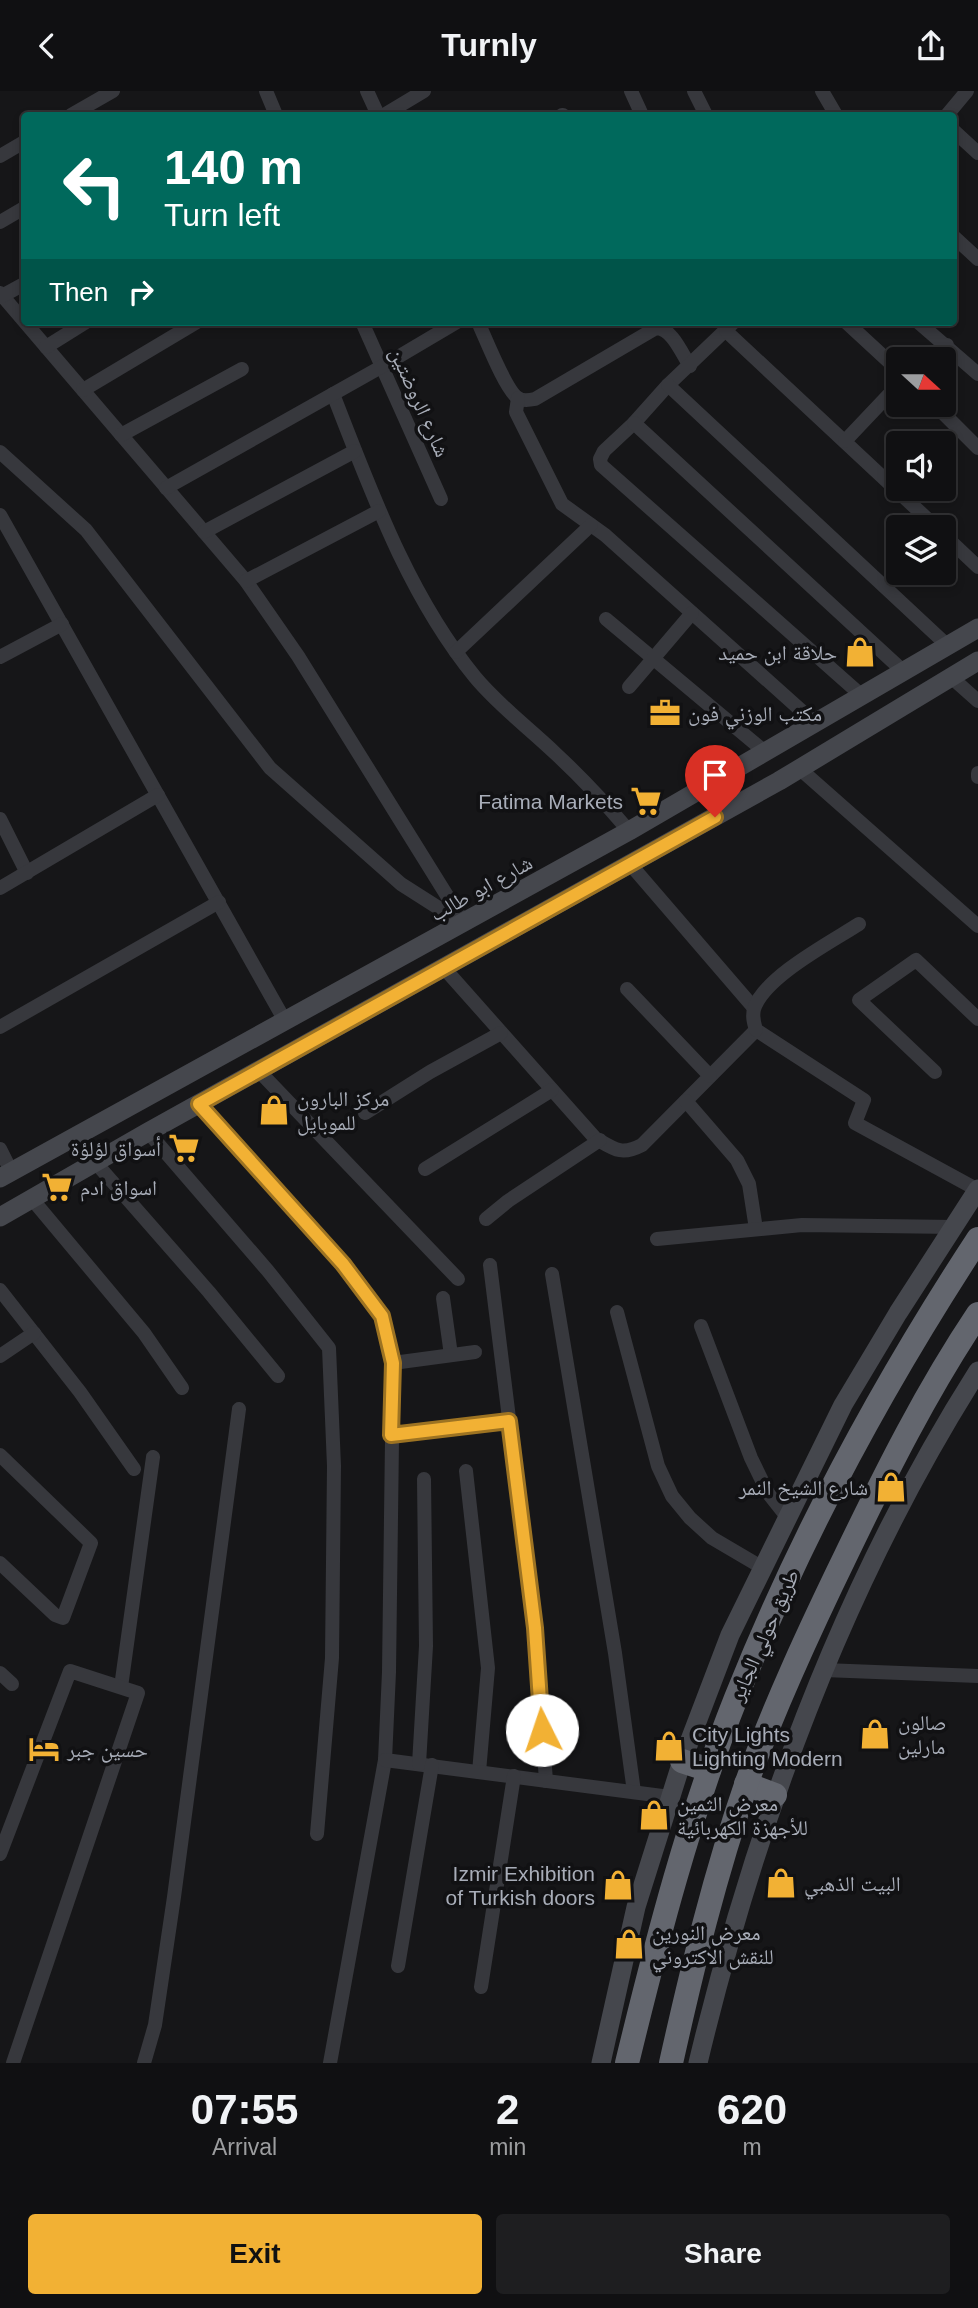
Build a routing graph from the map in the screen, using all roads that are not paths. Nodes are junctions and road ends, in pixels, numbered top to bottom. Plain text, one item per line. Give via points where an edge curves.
1 (113, 91) edge
2 (266, 91) edge
3 (367, 91) edge
4 (424, 91) edge
5 (631, 91) edge
6 (694, 91) edge
7 (822, 91) edge
8 (967, 91) edge
9 (76, 112) edge
10 (275, 112) edge
11 (377, 112) edge
12 (389, 112) edge
13 (641, 112) edge
14 (704, 112) edge
15 (834, 112) edge
16 (950, 112) edge
17 (957, 134) edge
18 (21, 144) edge
19 (978, 153) edge
20 (0, 156) edge
21 (21, 210) edge
22 (0, 222) edge
23 (957, 240) edge
24 (978, 259) edge
25 (21, 285) edge
26 (1, 295) edge
27 (21, 318) edge
28 (28, 326) edge
29 (80, 326) edge
30 (190, 326) edge
31 (364, 326) edge
32 (450, 326) edge
33 (480, 326) edge
34 (730, 326) edge
35 (850, 326) edge
36 (923, 326) edge
37 (947, 345) joint
38 (46, 347) junction
39 (886, 359) edge
40 (690, 366) junction
41 (381, 367) junction
42 (242, 369) dead end
43 (978, 374) edge
44 (668, 386) junction
45 (83, 390) junction
46 (332, 394) junction
47 (518, 398) junction
48 (886, 398) edge
49 (947, 417) edge
50 (634, 423) junction
51 (121, 435) junction
52 (845, 441) junction
53 (978, 448) edge
54 (355, 451) junction
55 (0, 452) edge
56 (166, 488) junction
57 (441, 499) dead end
58 (379, 510) junction
59 (0, 515) edge
60 (923, 515) edge
61 (591, 525) junction
62 (204, 532) junction
63 (956, 546) edge
64 (978, 567) edge
65 (246, 581) junction
66 (692, 613) junction
67 (606, 618) dead end
68 (62, 624) junction
69 (978, 628) edge
70 (947, 646) junction
71 (456, 652) junction
72 (0, 657) edge
73 (653, 659) junction
74 (978, 661) edge
75 (903, 671) junction
76 (951, 677) junction
77 (629, 687) dead end
78 (861, 695) junction
79 (978, 701) edge
80 (814, 722) junction
81 (765, 752) junction
82 (800, 769) junction
83 (158, 795) junction
84 (0, 819) edge
85 (629, 831) junction
86 (630, 864) junction
87 (27, 873) junction
88 (543, 879) junction
89 (0, 888) edge
90 (219, 902) junction
91 (559, 904) junction
92 (464, 923) junction
93 (859, 924) dead end
94 (978, 926) edge
95 (444, 968) junction
96 (627, 989) dead end
97 (754, 1008) junction
98 (978, 1019) edge
99 (285, 1021) junction
100 (0, 1027) edge
101 (756, 1030) junction
102 (501, 1033) junction
103 (259, 1071) junction
104 (935, 1072) dead end
105 (710, 1076) junction
106 (552, 1090) junction
107 (686, 1101) junction
108 (199, 1104) junction
109 (365, 1113) dead end
110 (148, 1132) junction
111 (600, 1140) junction
112 (0, 1149) edge
113 (95, 1162) junction
114 (425, 1169) dead end
115 (6, 1174) edge
116 (978, 1190) edge
117 (32, 1199) junction
118 (0, 1217) edge
119 (486, 1219) dead end
120 (955, 1227) junction
121 (756, 1229) junction
122 (657, 1239) dead end
123 (978, 1239) edge
124 (490, 1265) dead end
125 (552, 1274) dead end
126 (458, 1279) dead end
127 (0, 1290) edge
128 (443, 1298) dead end
129 (617, 1312) dead end
130 (978, 1314) edge
131 (701, 1326) dead end
132 (34, 1333) junction
133 (475, 1352) dead end
134 (451, 1355) junction
135 (0, 1356) edge
136 (393, 1363) junction
137 (978, 1371) edge
138 (278, 1376) dead end
139 (182, 1388) dead end
140 (239, 1409) dead end
141 (509, 1421) junction
142 (391, 1435) junction
143 (0, 1455) edge
144 (153, 1457) dead end
145 (134, 1469) dead end
146 (466, 1471) dead end
147 (424, 1479) dead end
148 (787, 1517) junction
149 (812, 1528) junction
150 (849, 1548) junction
151 (0, 1563) edge
152 (763, 1568) junction
153 (776, 1605) junction
154 (812, 1624) junction
155 (824, 1670) junction
156 (0, 1673) edge
157 (978, 1676) edge
158 (12, 1684) dead end
159 (121, 1687) junction
160 (385, 1760) junction
161 (682, 1761) junction
162 (426, 1765) junction
163 (709, 1770) junction
164 (479, 1772) junction
165 (514, 1776) junction
166 (547, 1781) junction
167 (746, 1784) junction
168 (634, 1792) junction
169 (775, 1795) junction
170 (670, 1797) junction
171 (317, 1834) dead end
172 (0, 1854) edge
173 (398, 1966) dead end
174 (481, 1987) dead end
175 (13, 2063) edge
176 (144, 2063) edge
177 (330, 2063) edge
178 (601, 2063) edge
179 (627, 2063) edge
180 (671, 2063) edge
181 (698, 2063) edge

1 - 9 street
2 - 10 street
3 - 11 street
4 - 12 street
5 - 13 street
6 - 14 street
7 - 15 street
8 - 16 street
17 - 19 street
18 - 20 street
21 - 22 street
23 - 24 street
25 - 26 street
26 - 27 street
28 - 38 street
29 - 38 street
30 - 45 street
31 - 41 street, شارع الروضتين
32 - 41 street
33 - 47 street
34 - 40 street
34 - 52 street via 803,405
35 - 39 street
36 - 37 street
37 - 43 street
38 - 45 street
40 - 44 street
40 - 47 street via 661,327 535,399
41 - 46 street
41 - 57 street, شارع الروضتين
42 - 51 street
44 - 50 street
44 - 70 street
45 - 51 street
46 - 54 street
46 - 56 street
47 - 61 street via 516,412 562,504
48 - 52 street
49 - 53 street
50 - 75 street
50 - 78 street via 604,451 601,465
51 - 56 street
52 - 60 street
54 - 58 street
54 - 62 street
55 - 92 street via 86,530 270,768 401,884
56 - 62 street
58 - 65 street
58 - 71 street via 436,625
59 - 68 street
61 - 66 street
61 - 71 street
62 - 65 street
63 - 64 street
65 - 92 street via 298,656
66 - 73 street
66 - 80 street
67 - 73 street
68 - 72 street
68 - 83 street
69 - 70 street, شارع ابو طالب
70 - 75 street, شارع ابو طالب
71 - 85 street via 476,679 590,786
73 - 77 street
73 - 81 street
74 - 76 street
75 - 78 street, شارع ابو طالب
76 - 79 street
76 - 82 street
78 - 80 street, شارع ابو طالب
80 - 81 street, شارع ابو طالب
81 - 85 street, شارع ابو طالب
82 - 86 street
82 - 94 street
83 - 87 street
83 - 90 street
84 - 87 street
85 - 88 street, شارع ابو طالب
86 - 91 street
86 - 97 street
87 - 89 street
88 - 91 street
88 - 92 street, شارع ابو طالب
90 - 99 street
90 - 100 street
91 - 95 street
92 - 99 street, شارع ابو طالب
93 - 97 street via 774,980
95 - 102 street
95 - 103 street
96 - 105 street
97 - 101 street
98 - 104 street via 916,960 859,1000
99 - 115 street, شارع ابو طالب
101 - 105 street
101 - 116 street via 864,1100 855,1123
102 - 106 street
102 - 109 street
103 - 108 street
103 - 126 street
105 - 107 street
106 - 111 street
106 - 114 street
107 - 111 street via 629,1152
107 - 121 street via 737,1160 749,1184
108 - 110 street
108 - 136 street via 343,1264 374,1305 382,1316
110 - 113 street
110 - 171 street via 329,1348 334,1466 332,1658
111 - 119 street
112 - 115 street
113 - 117 street
113 - 138 street
116 - 120 street
117 - 118 street
117 - 139 street via 144,1333
120 - 121 street via 802,1224
120 - 148 street via 843,1405
121 - 122 street
123 - 149 highway, طريق حولي الجاير via 852,1447
124 - 141 street
125 - 168 street
127 - 132 street
128 - 134 street
129 - 152 street via 658,1467 672,1496 712,1538
130 - 150 highway, طريق حولي الجاير via 889,1466
131 - 148 street via 751,1458 768,1493
132 - 135 street
132 - 145 street
133 - 134 street
134 - 136 street
136 - 142 street
137 - 155 street via 894,1521
140 - 176 street via 174,1897 155,2025
141 - 142 street
141 - 166 street via 535,1628
142 - 160 street
143 - 151 street via 91,1543 63,1618
144 - 159 street
146 - 164 street via 488,1668
147 - 162 street
148 - 152 street
149 - 150 highway via 825,1548
149 - 153 highway, طريق حولي الجاير
150 - 154 highway, طريق حولي الجاير
152 - 161 street via 730,1635
153 - 154 highway via 799,1604
153 - 163 highway, طريق حولي الجاير
154 - 167 highway, طريق حولي الجاير
155 - 157 street
155 - 169 street
156 - 158 street
159 - 172 street via 69,1671
159 - 175 street via 138,1693
160 - 162 street
160 - 177 street
161 - 163 highway
161 - 170 street
162 - 164 street
162 - 173 street
163 - 179 highway, طريق حولي الجاير
164 - 165 street
165 - 166 street
165 - 174 street
166 - 168 street
167 - 169 highway
167 - 180 highway, طريق حولي الجاير
168 - 170 street
169 - 181 street
170 - 178 street via 636,1907

